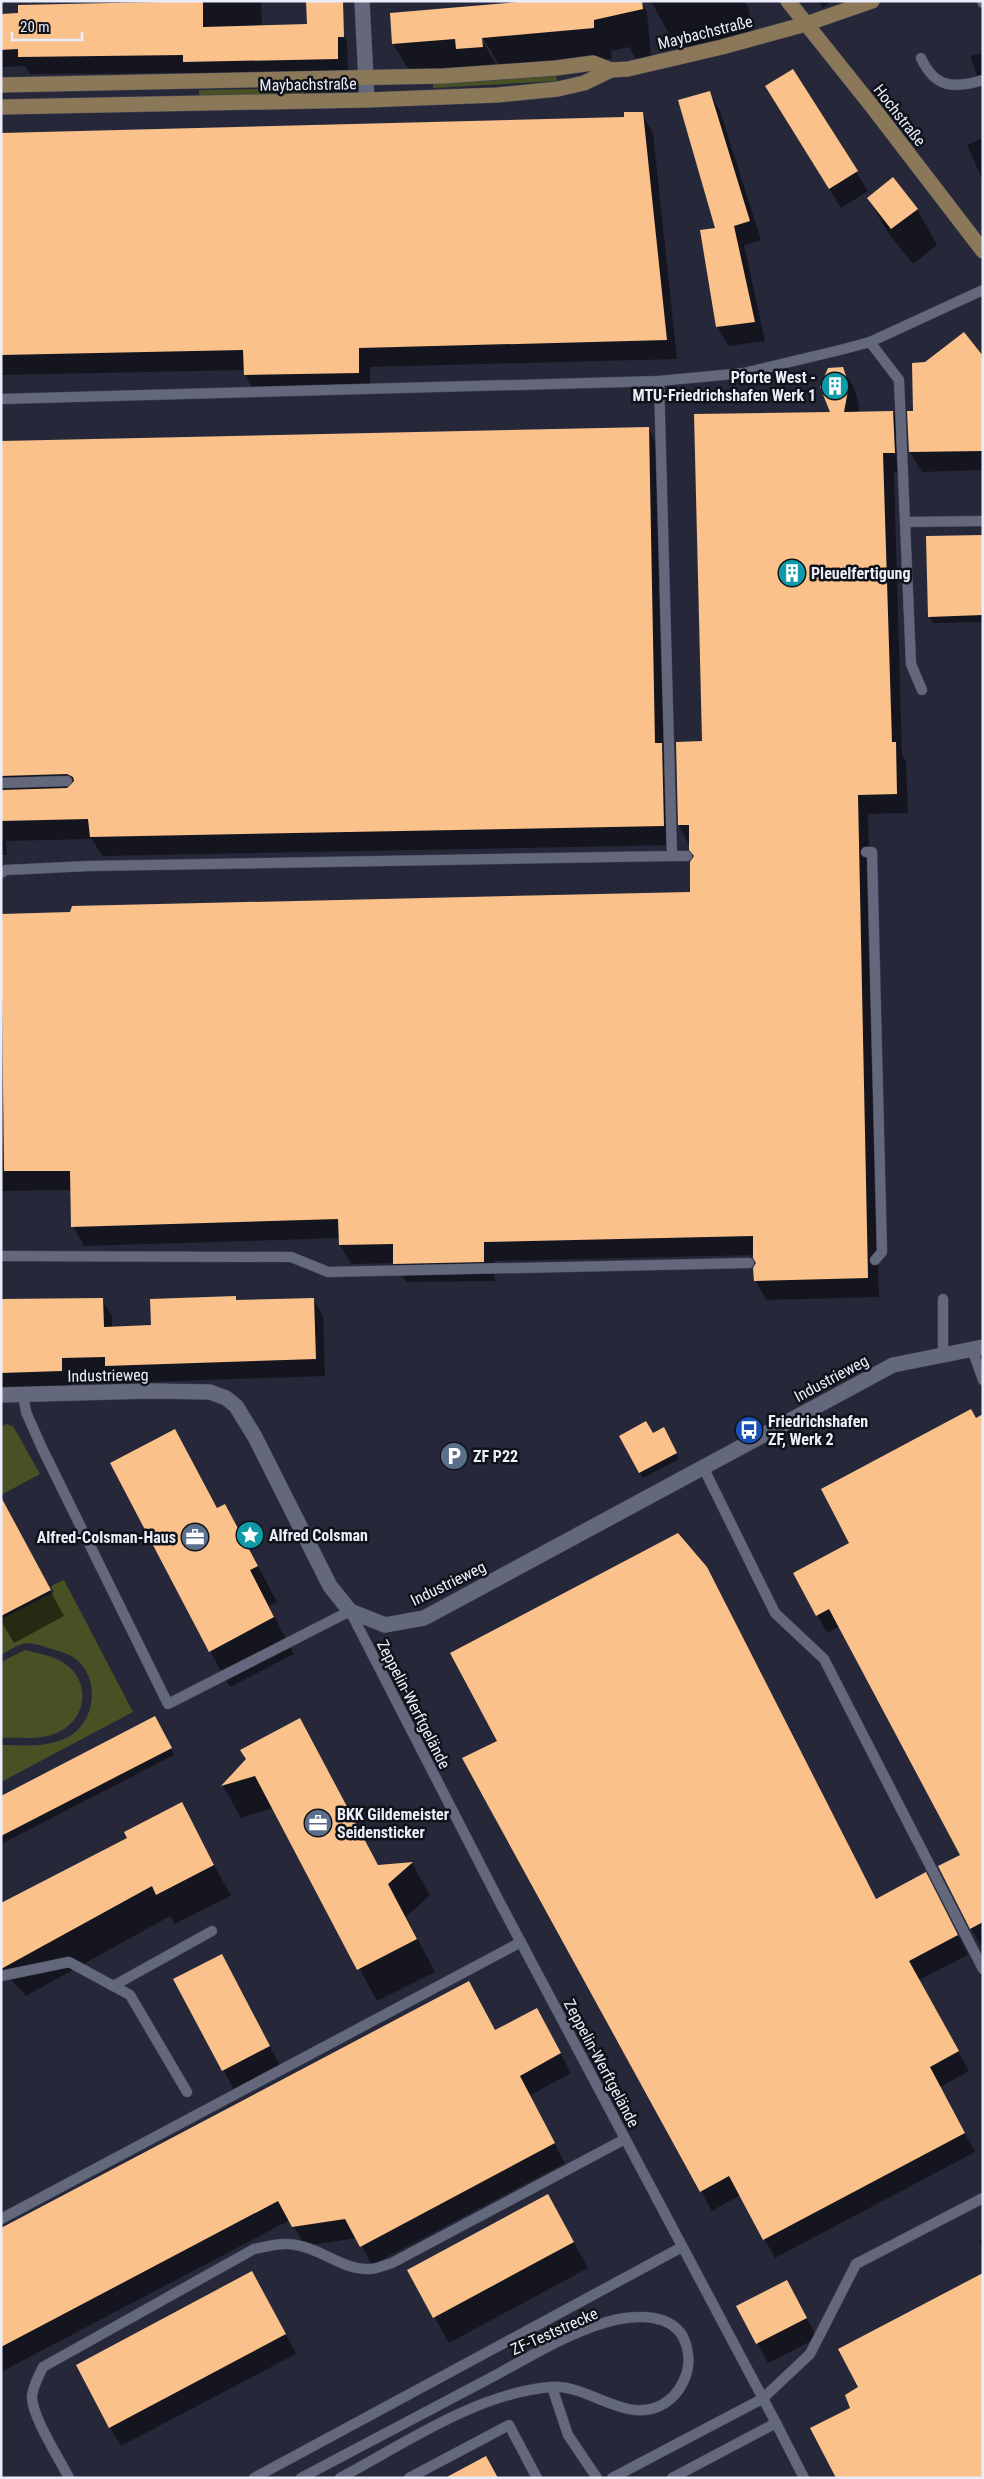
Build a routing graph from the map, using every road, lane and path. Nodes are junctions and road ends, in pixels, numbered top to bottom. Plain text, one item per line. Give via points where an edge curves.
1 (362, 1) edge
2 (788, 1) edge
3 (872, 1) edge
4 (806, 24) junction
5 (921, 58) dead end
6 (611, 70) junction
7 (366, 78) junction
8 (983, 80) edge
9 (173, 82) junction
10 (1, 85) edge
11 (367, 100) junction
12 (174, 104) junction
13 (1, 108) edge
14 (983, 251) edge
15 (983, 290) edge
16 (870, 342) junction
17 (659, 381) junction
18 (1, 399) edge
19 (983, 521) edge
20 (905, 522) junction
21 (922, 690) dead end
22 (67, 780) dead end
23 (1, 783) edge
24 (866, 852) dead end
25 (672, 856) junction
26 (687, 856) dead end
27 (1, 873) edge
28 (1, 1256) edge
29 (875, 1260) dead end
30 (749, 1263) dead end
31 (943, 1299) dead end
32 (977, 1348) edge
33 (943, 1355) junction
34 (983, 1380) edge
35 (23, 1394) junction
36 (1, 1395) edge
37 (703, 1467) junction
38 (350, 1611) junction
39 (212, 1931) dead end
40 (521, 1942) junction
41 (983, 1969) edge
42 (1, 1976) edge
43 (112, 1986) junction
44 (187, 2092) dead end
45 (625, 2139) junction
46 (983, 2198) edge
47 (1, 2219) edge
48 (682, 2247) junction
49 (552, 2387) junction
50 (762, 2399) junction
51 (776, 2423) junction
52 (69, 2478) edge
53 (254, 2478) edge
54 (301, 2478) edge
55 (340, 2478) edge
56 (409, 2478) edge
57 (538, 2478) edge
58 (597, 2478) edge
59 (612, 2478) edge
60 (672, 2478) edge
61 (804, 2478) edge

1 - 7 street
2 - 4 main road, Hochstraße
3 - 4 main road, Maybachstraße
4 - 6 main road, Maybachstraße via 722,47
4 - 14 main road, Hochstraße
5 - 8 lane via 929,74 940,82 963,86
6 - 7 main road, Maybachstraße via 593,63 444,76
6 - 11 main road, Maybachstraße via 584,83 558,89
7 - 9 main road, Maybachstraße
7 - 11 street
9 - 10 main road, Maybachstraße
9 - 12 main road
11 - 12 main road, Maybachstraße
12 - 13 main road, Maybachstraße
15 - 16 lane
16 - 17 lane via 744,373
16 - 20 lane via 899,380
17 - 18 lane
17 - 25 lane
19 - 20 lane
20 - 21 lane via 911,664
22 - 23 lane
24 - 29 lane via 872,852 882,1252
25 - 26 lane
25 - 27 lane via 89,866 6,870
28 - 30 lane via 291,1258 328,1272
31 - 33 lane
32 - 33 street, Industrieweg
32 - 34 lane
33 - 37 street, Industrieweg via 892,1365
35 - 36 street, Industrieweg
35 - 38 street, Industrieweg via 210,1392 226,1398 236,1406 254,1438 330,1586
35 - 38 lane via 26,1412 42,1448 168,1704
37 - 38 street, Industrieweg via 424,1618 385,1624
37 - 41 lane via 775,1613 824,1659
38 - 40 lane, Zeppelin-Werftgelände
39 - 43 lane
40 - 45 lane, Zeppelin-Werftgelände
40 - 47 lane
42 - 43 lane via 69,1962
43 - 44 lane via 130,1995
45 - 48 lane, Zeppelin-Werftgelände
45 - 52 lane via 392,2263 369,2269 347,2266 320,2252 296,2245 276,2244 254,2249 42,2367 32,2398 39,2420
46 - 50 lane via 856,2264 810,2354
48 - 50 lane, Zeppelin-Werftgelände
48 - 53 lane
49 - 54 lane, ZF-Teststrecke via 584,2391 631,2410 653,2409 670,2400 681,2386 688,2364 686,2342 681,2333 666,2321 650,2317 633,2317 603,2324 510,2367
49 - 55 lane, ZF-Teststrecke via 480,2403
49 - 58 lane via 568,2435
50 - 51 lane, Zeppelin-Werftgelände
50 - 59 lane
51 - 60 lane
51 - 61 lane, Zeppelin-Werftgelände
56 - 57 lane via 509,2425

